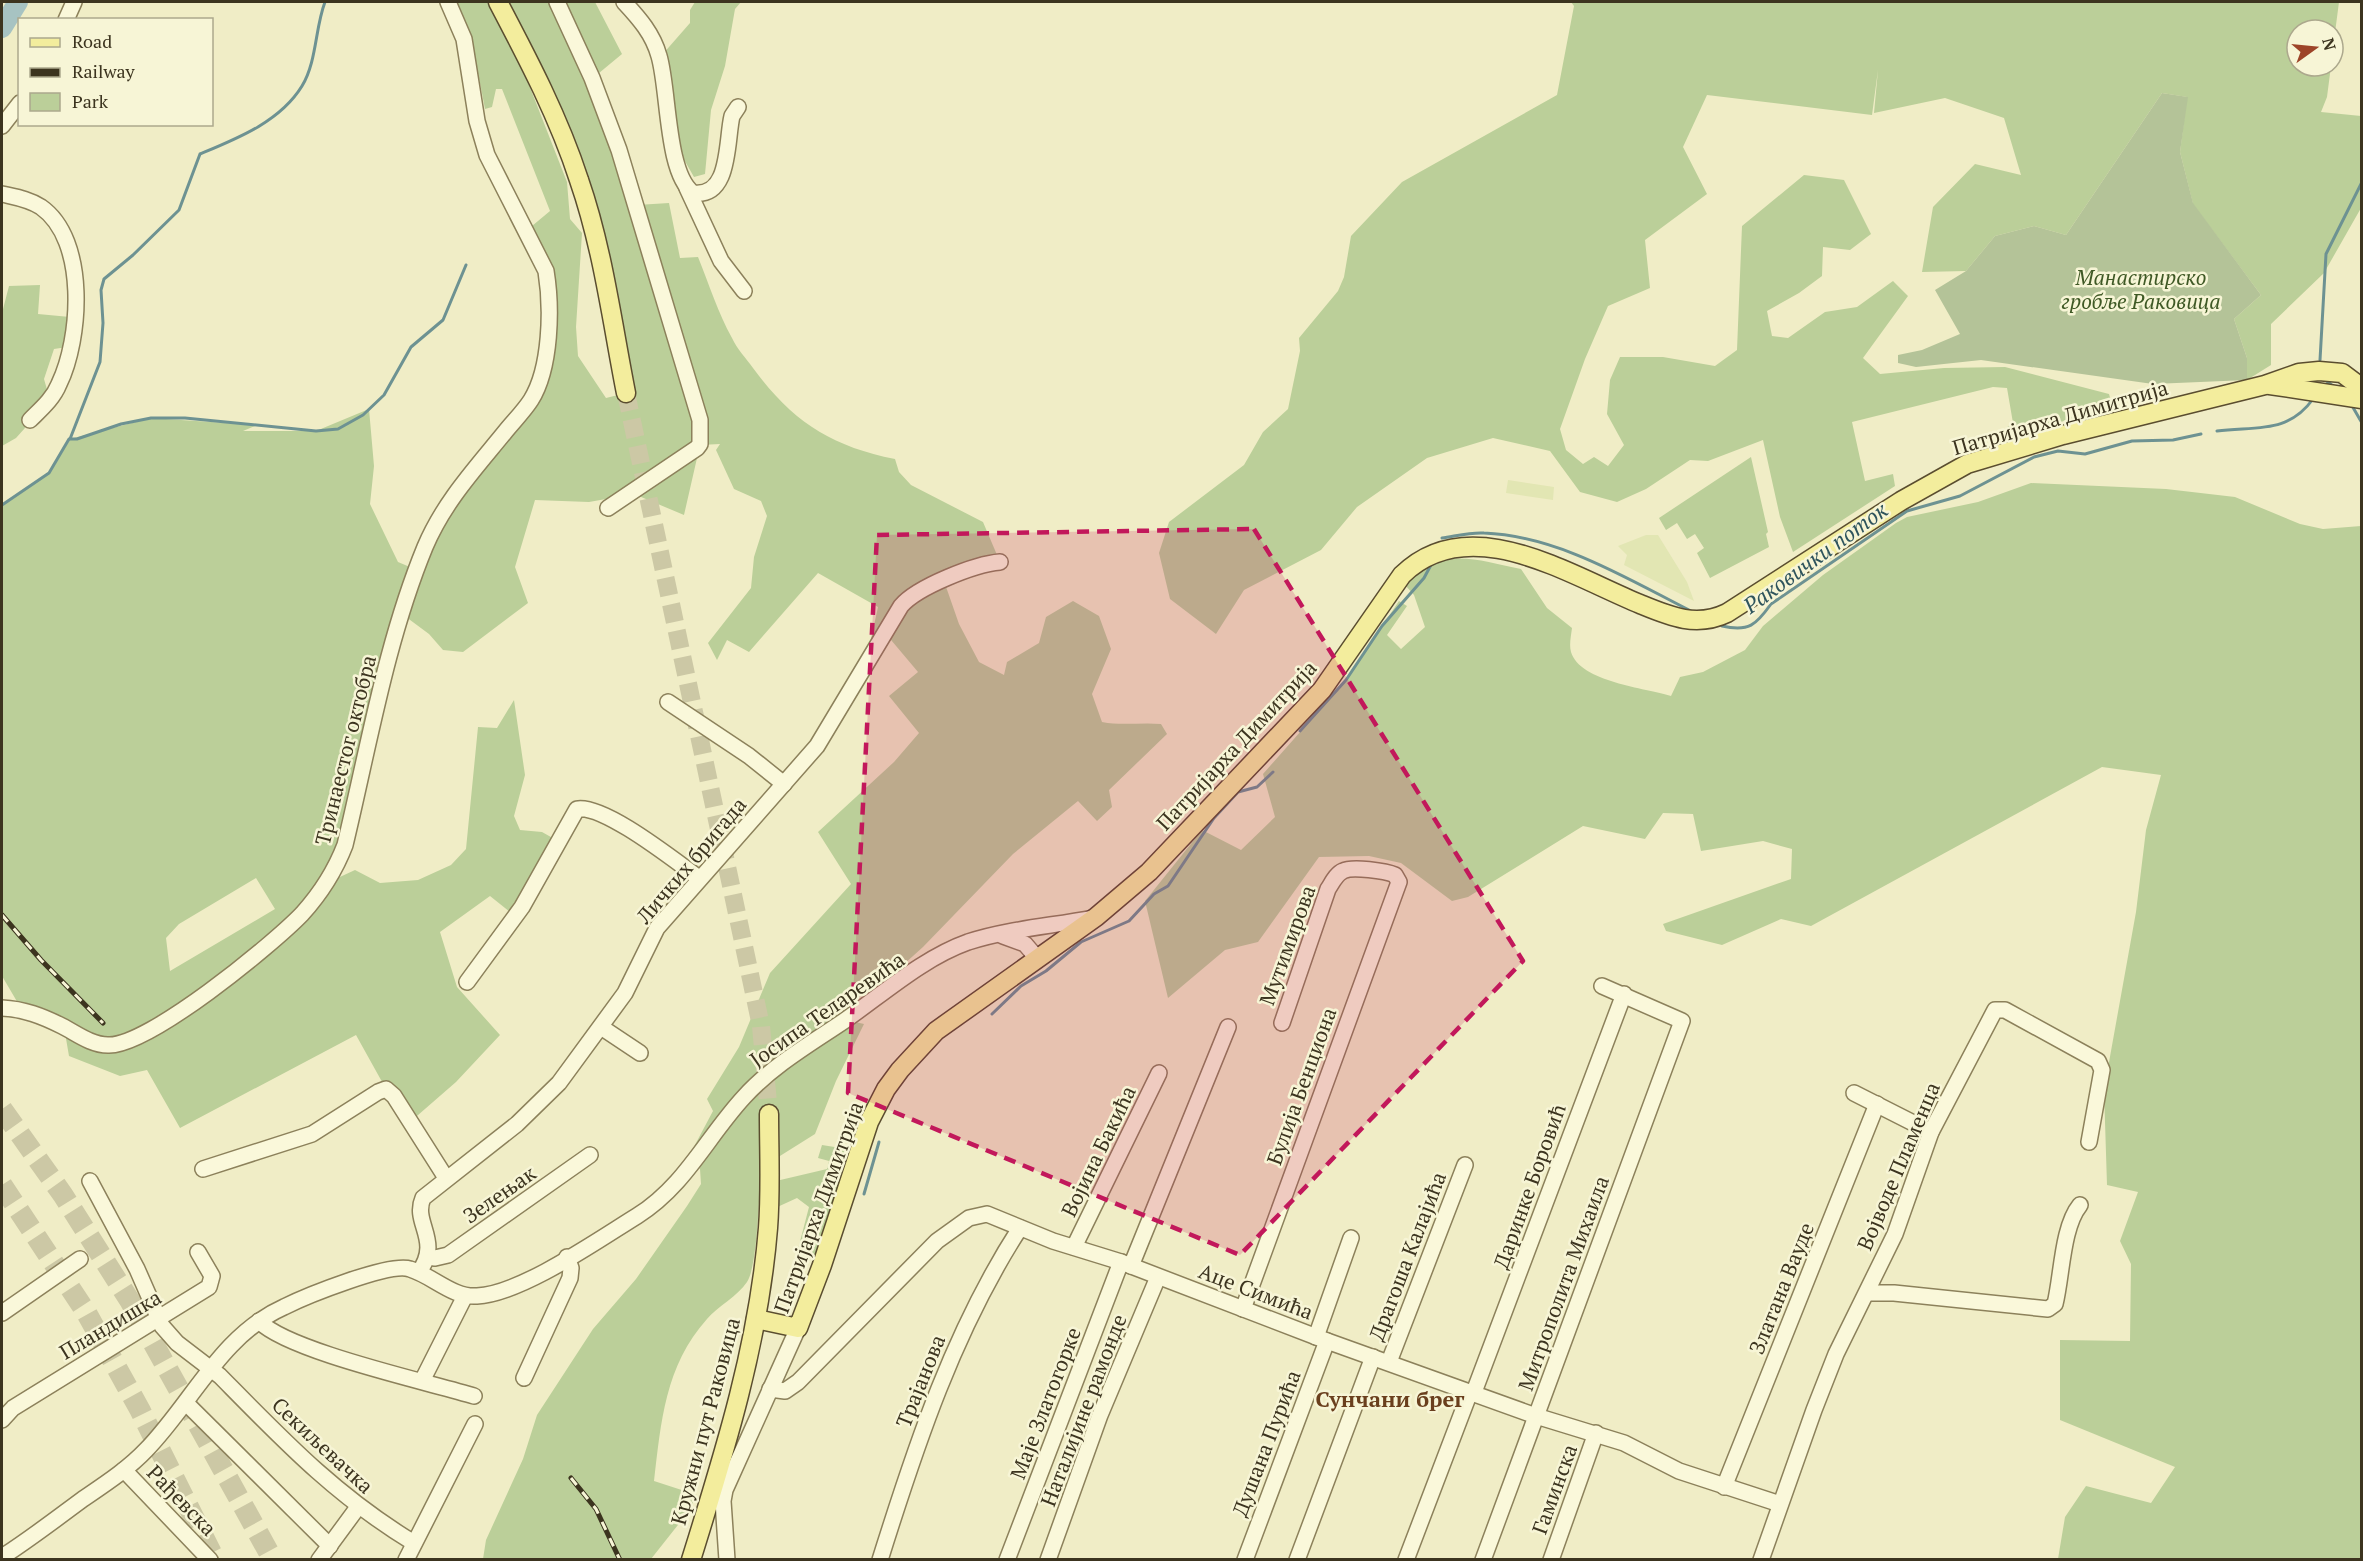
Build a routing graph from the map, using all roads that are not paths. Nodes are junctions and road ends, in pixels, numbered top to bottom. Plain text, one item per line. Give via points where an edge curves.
1 (74, 2) edge
2 (448, 2) edge
3 (498, 2) edge
4 (557, 2) edge
5 (624, 2) edge
6 (67, 18) edge
7 (18, 106) edge
8 (738, 107) dead end
9 (2, 126) edge
10 (687, 188) junction
11 (2, 194) edge
12 (744, 291) dead end
13 (2265, 385) junction
14 (2361, 388) edge
15 (626, 393) tunnel mouth
16 (2361, 399) edge
17 (30, 420) dead end
18 (608, 508) dead end
19 (1000, 562) dead end
20 (668, 702) dead end
21 (784, 784) junction
22 (1398, 878) joint
23 (699, 879) junction
24 (1096, 918) junction
25 (1025, 930) junction
26 (997, 935) junction
27 (1039, 956) junction
28 (467, 982) dead end
29 (1602, 986) dead end
30 (1624, 994) junction
31 (2, 1008) edge
32 (1282, 1023) dead end
33 (601, 1027) junction
34 (1228, 1027) dead end
35 (640, 1053) dead end
36 (1159, 1073) dead end
37 (1854, 1093) dead end
38 (1877, 1104) junction
39 (768, 1114) tunnel mouth
40 (1931, 1132) junction
41 (2089, 1142) dead end
42 (590, 1155) dead end
43 (1465, 1165) dead end
44 (203, 1169) dead end
45 (446, 1178) junction
46 (90, 1181) dead end
47 (2080, 1205) dead end
48 (1020, 1228) junction
49 (1352, 1238) dead end
50 (1074, 1247) junction
51 (198, 1252) dead end
52 (428, 1257) junction
53 (567, 1257) junction
54 (80, 1259) dead end
55 (1126, 1264) junction
56 (419, 1272) junction
57 (1158, 1276) junction
58 (1867, 1293) junction
59 (465, 1296) junction
60 (1243, 1309) junction
61 (2, 1312) edge
62 (756, 1319) junction
63 (159, 1320) junction
64 (259, 1321) junction
65 (798, 1328) junction
66 (1322, 1339) junction
67 (1373, 1357) junction
68 (1389, 1362) junction
69 (211, 1369) junction
70 (524, 1378) dead end
71 (422, 1381) junction
72 (770, 1389) junction
73 (1472, 1392) junction
74 (474, 1396) dead end
75 (186, 1403) junction
76 (1536, 1416) junction
77 (2, 1420) edge
78 (475, 1424) dead end
79 (1596, 1433) junction
80 (124, 1470) junction
81 (1724, 1487) junction
82 (1780, 1504) junction
83 (358, 1507) junction
84 (414, 1543) junction
85 (330, 1546) junction
86 (2, 1557) edge
87 (210, 1560) edge
88 (319, 1560) edge
89 (406, 1560) edge
90 (691, 1560) edge
91 (727, 1560) edge
92 (880, 1560) edge
93 (1007, 1560) edge
94 (1048, 1560) edge
95 (1245, 1560) edge
96 (1297, 1560) edge
97 (1406, 1560) edge
98 (1483, 1560) edge
99 (1551, 1560) edge
100 (1761, 1560) edge

1 - 6 street
2 - 31 street, Тринаестог октобра via 464,39 477,122 487,155 541,259 548,286 547,348 542,375 531,400 467,477 435,527 409,591 385,671 345,845 327,883 302,914 188,1007 130,1041 114,1045 95,1043 33,1012
3 - 15 main road via 530,64 579,179 602,262
4 - 18 street via 620,150 700,420 697,448
5 - 10 street via 647,28 659,55 673,150
7 - 9 street
8 - 10 street via 732,116 723,172 716,188 700,194
10 - 12 street via 721,261
11 - 17 street via 31,201 51,216 68,244 76,268 68,361 50,400
13 - 14 main road, Патријарха Димитрија via 2299,373 2319,371 2342,373
13 - 16 main road, Патријарха Димитрија
13 - 24 main road, Патријарха Димитрија via 2062,435 1967,464 1714,619 1686,620 1669,615 1501,549 1473,546 1435,553 1402,575 1322,690 1276,740 1149,872
19 - 21 street, Личких бригада via 964,570 905,601 817,746
20 - 21 street
21 - 23 street, Личких бригада
22 - 32 street, Мутимирова via 1388,872 1348,869 1337,874
22 - 60 street, Булија Бенциона
23 - 28 street via 604,813 577,808 522,907
23 - 33 street, Личких бригада via 653,933 625,993
24 - 25 street, Јосипа Теларевића
24 - 27 main road, Патријарха Димитрија
25 - 26 street, Јосипа Теларевића
25 - 27 street via 1040,942
26 - 27 street via 1021,941
26 - 53 street, Јосипа Теларевића via 968,942 941,955 795,1054 741,1100 680,1181 662,1198
27 - 65 main road, Патријарха Димитрија via 936,1031 886,1089 862,1142
29 - 30 street
30 - 73 street, Даринке Боровић
30 - 76 street, Митрополита Михаила via 1682,1020
33 - 35 street
33 - 45 street, Личких бригада via 532,1112
34 - 55 street, Маје Златогорке
36 - 50 street, Војина Бакића
37 - 38 street
38 - 40 street
38 - 81 street, Златана Вауде
39 - 62 main road, Кружни пут Раковица via 769,1210
40 - 41 street, Војводе Пламенца via 1991,1014 2000,1009 2098,1061 2102,1070
40 - 58 street, Војводе Пламенца via 1895,1234
42 - 52 street, Зелењак via 448,1255
43 - 68 street, Драгоша Калајића
44 - 45 street via 312,1134 386,1089
45 - 52 street, Личких бригада via 421,1203
46 - 63 street, Секиљевачка
47 - 58 street via 2072,1220 2052,1307 2040,1310
48 - 50 street, Аце Симића
48 - 72 street, Аце Симића via 987,1214 969,1218 922,1256 809,1373 789,1389
48 - 92 street, Трајанова via 1000,1258 937,1390
49 - 66 street, Душана Пурића
50 - 55 street, Аце Симића
51 - 63 street, Пландишка via 212,1282
52 - 56 street
53 - 59 street, Јосипа Теларевића via 506,1290
53 - 70 street via 570,1278
54 - 61 street
55 - 57 street, Аце Симића
55 - 93 street, Маје Златогорке
56 - 59 street
56 - 64 street via 405,1267 386,1270 286,1305
57 - 60 street, Аце Симића
57 - 94 street, Наталијине рамонде via 1100,1415
58 - 82 street, Војводе Пламенца via 1836,1354
59 - 71 street
60 - 66 street, Аце Симића
62 - 65 main road
62 - 90 main road, Кружни пут Раковица via 743,1385
63 - 69 street, Секиљевачка via 177,1343
63 - 77 street, Пландишка via 13,1408
64 - 69 street
64 - 71 street via 272,1332 292,1340
65 - 72 street, Патријарха Димитрија
66 - 67 street, Аце Симића
66 - 95 street, Душана Пурића
67 - 68 street, Аце Симића
67 - 96 street
68 - 73 street, Аце Симића
69 - 75 street
69 - 83 street, Секиљевачка via 316,1472
71 - 74 street
72 - 91 street, Патријарха Димитрија via 723,1496
73 - 76 street, Аце Симића
73 - 97 street, Даринке Боровић
75 - 80 street
75 - 85 street
76 - 79 street, Аце Симића
76 - 98 street, Митрополита Михаила
78 - 84 street
79 - 81 street, Аце Симића
79 - 99 street, Гаминска
80 - 86 street
80 - 87 street, Рађевска
81 - 82 street, Аце Симића
82 - 100 street, Војводе Пламенца
83 - 84 street, Секиљевачка
83 - 85 street
84 - 89 street
85 - 88 street

